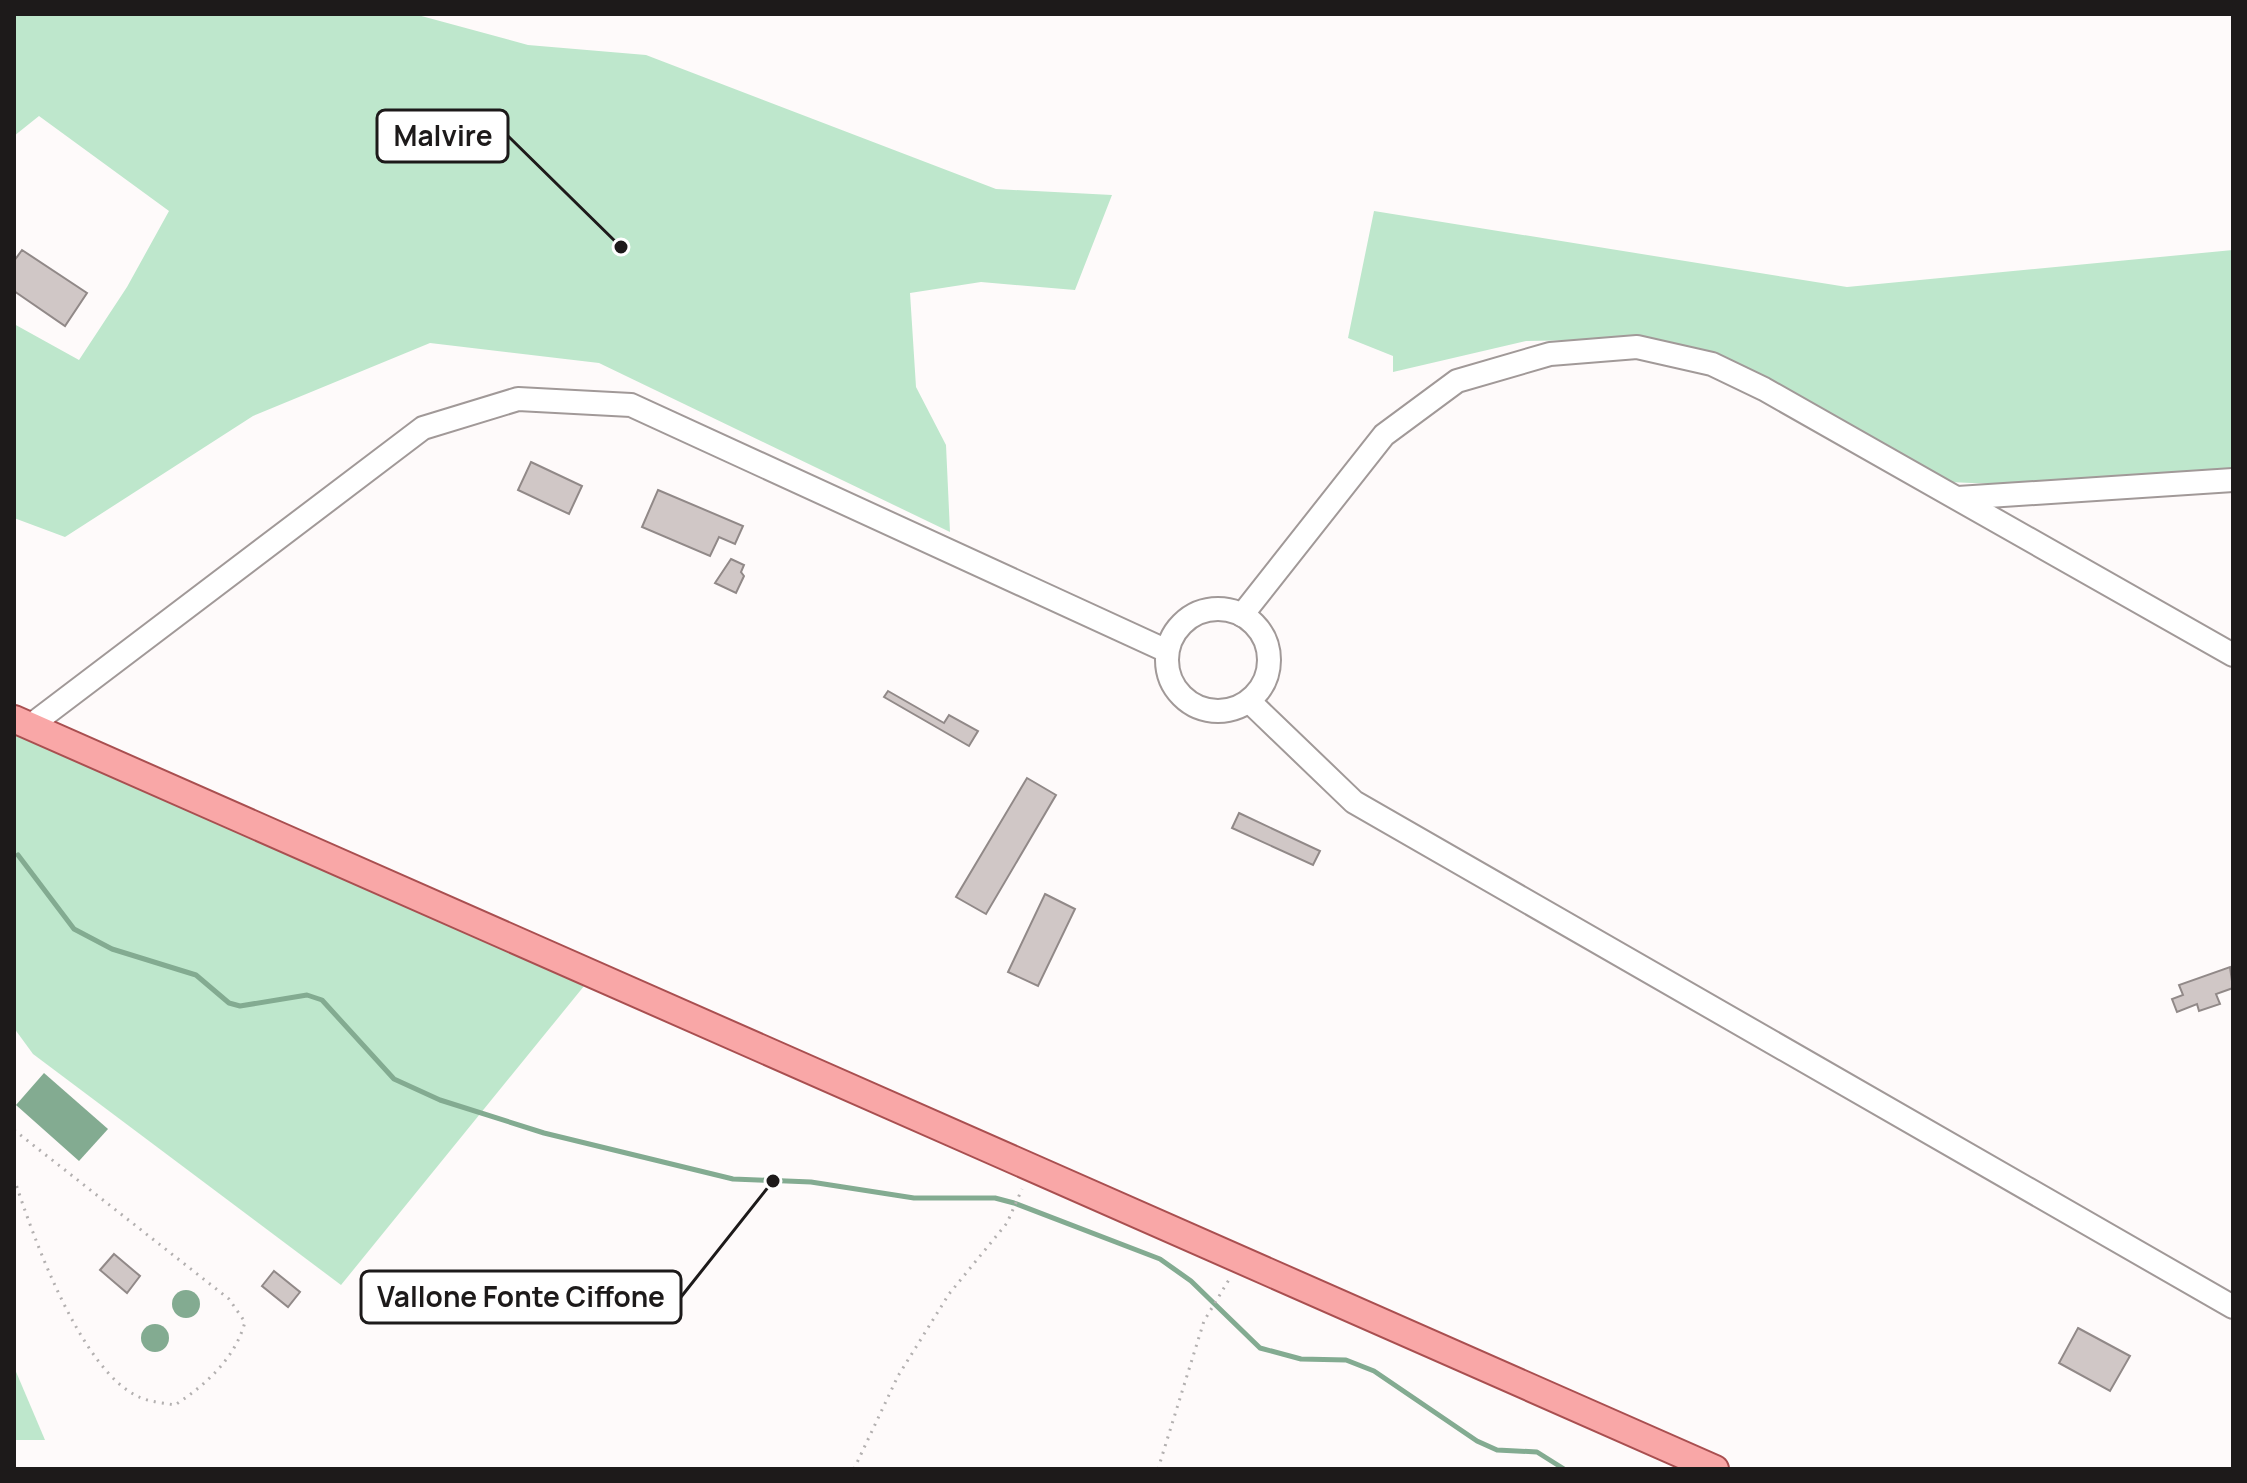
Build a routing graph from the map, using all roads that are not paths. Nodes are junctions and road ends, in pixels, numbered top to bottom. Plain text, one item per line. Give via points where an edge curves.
1 (2233, 480) edge
2 (1956, 498) junction
3 (1242, 615) junction
4 (1167, 651) junction
5 (2233, 655) edge
6 (1250, 702) junction
7 (22, 723) edge
8 (2233, 1307) edge
9 (1715, 1469) edge

1 - 2 lane
2 - 3 lane via 1712,364 1637,347 1550,354 1457,381 1384,435
2 - 5 lane
3 - 4 lane via 1204,610 1173,633
3 - 6 lane via 1258,628 1269,666
4 - 6 lane via 1171,681 1191,704 1210,711
4 - 7 lane via 631,405 518,399 423,428
6 - 8 lane via 1354,802
7 - 9 main road

